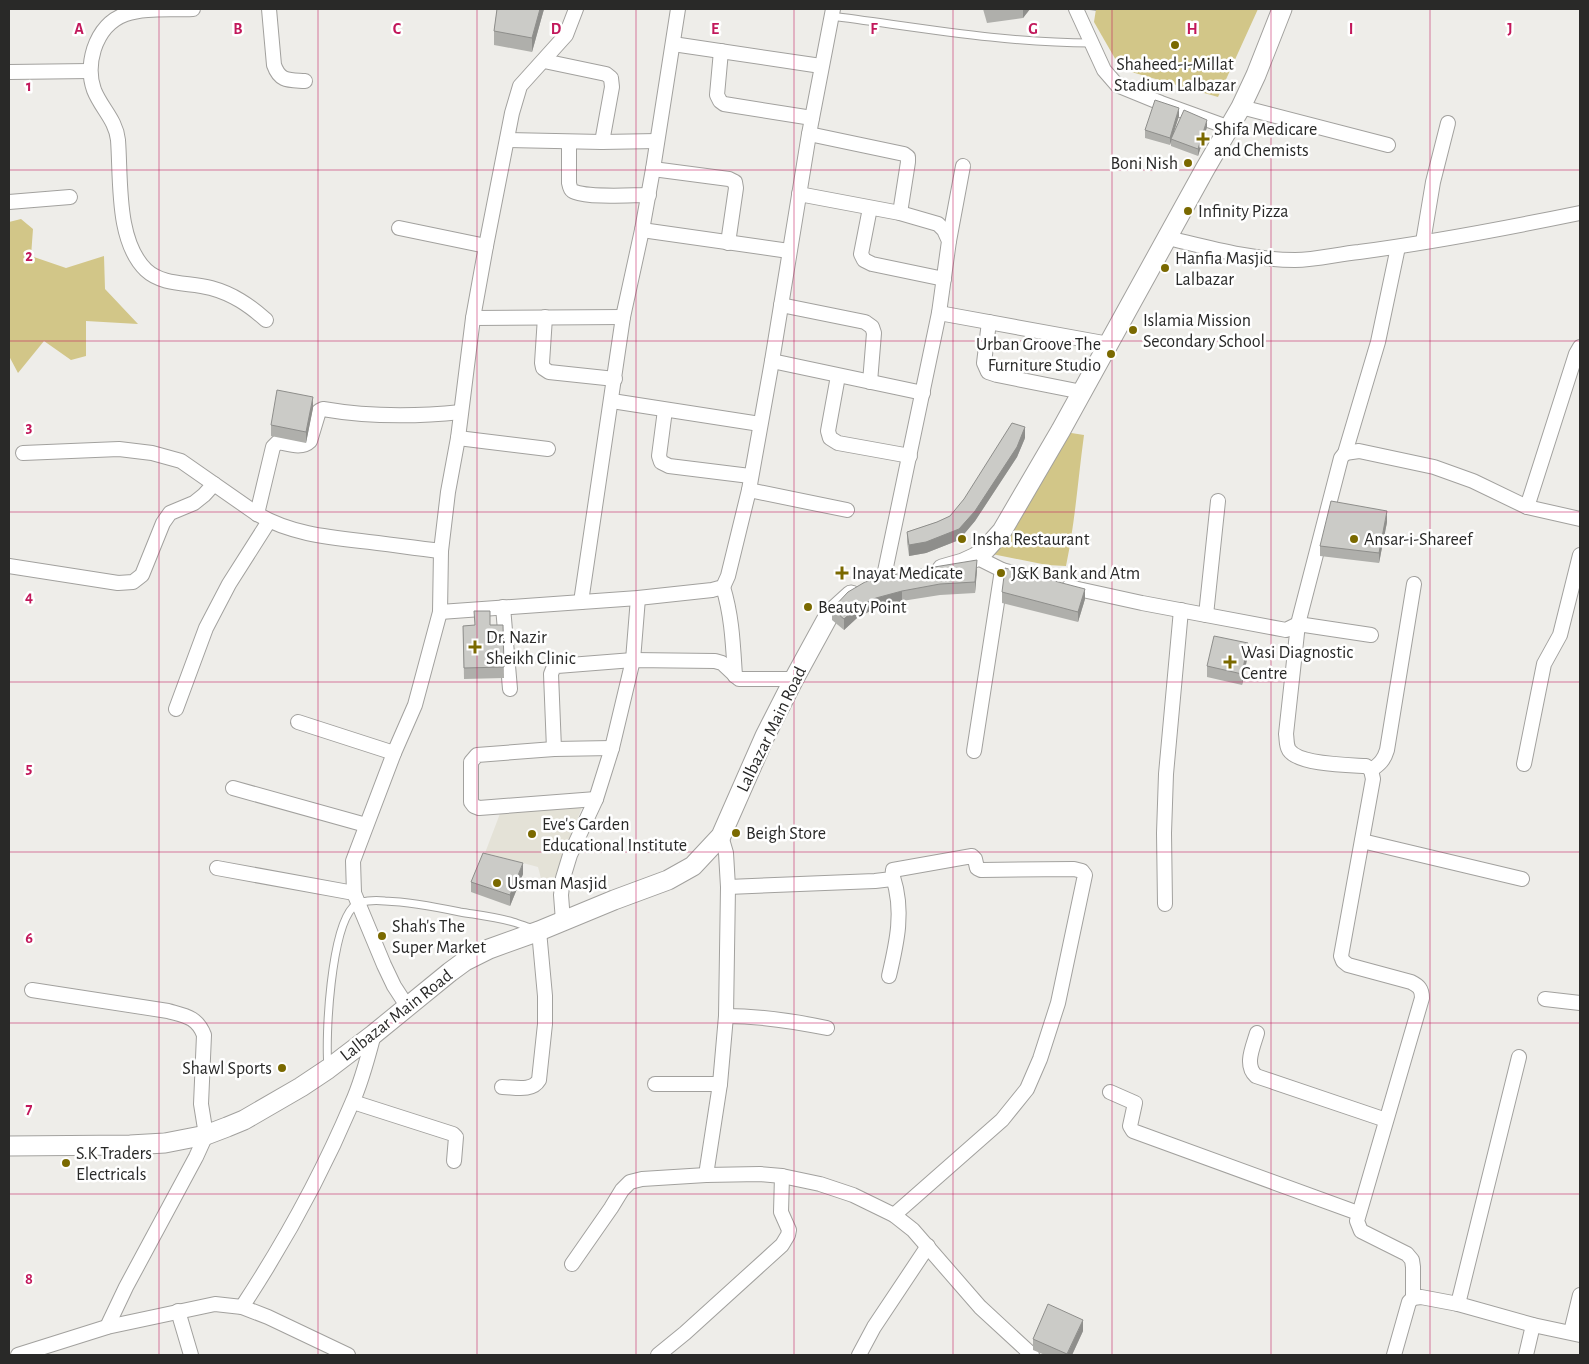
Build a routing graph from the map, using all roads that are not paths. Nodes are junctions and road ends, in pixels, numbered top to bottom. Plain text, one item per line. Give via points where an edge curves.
1 (193, 9) edge
2 (270, 9) edge
3 (576, 9) edge
4 (678, 9) edge
5 (1076, 9) edge
6 (1282, 9) edge
7 (832, 12) edge
8 (1092, 43) junction
9 (673, 44) junction
10 (721, 51) junction
11 (544, 62) junction
12 (821, 66) junction
13 (90, 71) junction
14 (9, 72) edge
15 (305, 81) dead end
16 (1241, 107) junction
17 (812, 118) junction
18 (1448, 123) dead end
19 (1230, 128) junction
20 (809, 134) junction
21 (507, 140) junction
22 (657, 141) junction
23 (570, 142) junction
24 (602, 142) junction
25 (1388, 146) dead end
26 (963, 166) dead end
27 (653, 169) junction
28 (799, 194) junction
29 (648, 195) junction
30 (70, 197) dead end
31 (9, 202) edge
32 (870, 208) junction
33 (900, 213) junction
34 (1580, 213) edge
35 (398, 228) dead end
36 (642, 230) junction
37 (1168, 238) junction
38 (948, 241) junction
39 (1423, 242) junction
40 (728, 243) junction
41 (486, 246) junction
42 (1398, 247) junction
43 (789, 251) junction
44 (944, 279) junction
45 (781, 305) junction
46 (939, 313) junction
47 (546, 317) junction
48 (624, 317) junction
49 (473, 318) junction
50 (266, 320) dead end
51 (989, 322) junction
52 (1109, 344) junction
53 (1580, 346) edge
54 (772, 361) junction
55 (838, 376) junction
56 (615, 379) junction
57 (870, 382) junction
58 (1082, 392) junction
59 (923, 393) junction
60 (612, 401) junction
61 (665, 410) junction
62 (460, 412) junction
63 (760, 424) junction
64 (458, 438) junction
65 (548, 449) dead end
66 (23, 453) dead end
67 (1345, 453) junction
68 (910, 456) junction
69 (750, 483) junction
70 (214, 484) junction
71 (1218, 501) dead end
72 (1527, 506) junction
73 (847, 510) dead end
74 (263, 518) junction
75 (1580, 519) edge
76 (441, 551) junction
77 (1580, 555) edge
78 (976, 556) junction
79 (9, 566) edge
80 (1002, 570) junction
81 (928, 572) edge
82 (892, 580) joint
83 (1039, 580) edge
84 (1058, 584) edge
85 (1414, 584) dead end
86 (723, 587) junction
87 (638, 598) junction
88 (581, 602) junction
89 (503, 607) junction
90 (1181, 610) junction
91 (440, 612) junction
92 (1206, 615) junction
93 (1298, 624) junction
94 (1371, 635) dead end
95 (633, 660) junction
96 (735, 676) junction
97 (794, 680) junction
98 (510, 689) dead end
99 (176, 709) dead end
100 (298, 722) dead end
101 (612, 748) junction
102 (554, 749) junction
103 (974, 751) dead end
104 (394, 753) junction
105 (1524, 764) dead end
106 (1372, 770) junction
107 (233, 788) dead end
108 (596, 799) junction
109 (366, 825) junction
110 (721, 836) junction
111 (1362, 841) junction
112 (217, 868) dead end
113 (893, 877) junction
114 (1522, 878) dead end
115 (728, 887) junction
116 (357, 898) junction
117 (1164, 904) dead end
118 (563, 921) junction
119 (539, 931) junction
120 (889, 976) dead end
121 (32, 990) dead end
122 (1545, 999) dead end
123 (1580, 1003) edge
124 (407, 1006) junction
125 (726, 1016) junction
126 (827, 1028) dead end
127 (374, 1034) junction
128 (1257, 1034) dead end
129 (1519, 1057) dead end
130 (328, 1069) junction
131 (655, 1084) dead end
132 (720, 1084) junction
133 (502, 1087) dead end
134 (1110, 1092) dead end
135 (353, 1102) junction
136 (1386, 1120) junction
137 (206, 1135) junction
138 (9, 1146) edge
139 (454, 1161) dead end
140 (706, 1175) junction
141 (782, 1176) junction
142 (1358, 1213) junction
143 (894, 1215) junction
144 (928, 1246) junction
145 (572, 1264) dead end
146 (1580, 1295) edge
147 (1413, 1298) junction
148 (1458, 1304) junction
149 (242, 1307) junction
150 (178, 1311) junction
151 (1533, 1325) junction
152 (107, 1327) junction
153 (1576, 1333) edge
154 (18, 1355) edge
155 (191, 1355) edge
156 (348, 1355) edge
157 (658, 1355) edge
158 (860, 1355) edge
159 (1032, 1355) edge
160 (1394, 1355) edge
161 (1526, 1355) edge

1 - 13 street via 128,12 118,16 98,37
2 - 15 street via 277,73 284,79
3 - 11 street via 566,35
4 - 9 street
5 - 8 street
6 - 16 main road
7 - 8 lane via 964,34
7 - 12 street
8 - 19 street via 1104,70 1117,85
9 - 10 street
9 - 22 street
10 - 12 street
10 - 17 street via 717,95 724,104
11 - 21 street via 520,86
11 - 24 street via 606,74 612,78
12 - 17 street
13 - 14 street
13 - 50 street via 93,89 118,137 124,228 135,256 156,277 226,293 246,303
16 - 19 main road
16 - 25 street
17 - 20 street
18 - 39 street via 1433,182
19 - 37 main road
20 - 28 street
20 - 33 street via 908,157
21 - 23 street
21 - 41 street
22 - 24 street
22 - 27 street
23 - 24 street
23 - 29 street via 569,183 574,192
26 - 38 street
27 - 29 street
27 - 40 street via 735,182
28 - 32 street
28 - 43 street
29 - 36 street
30 - 31 street
32 - 33 street
32 - 44 street via 861,254 864,260
33 - 38 street via 938,224
34 - 39 street
35 - 41 street
36 - 40 street
36 - 48 street
37 - 42 street via 1226,252 1297,260
37 - 52 main road
38 - 44 street
39 - 42 street
40 - 43 street
41 - 49 street
42 - 67 street via 1378,342
43 - 45 street
44 - 46 street
45 - 54 street
45 - 57 street via 865,322 872,327
46 - 51 street
46 - 59 street
47 - 48 street
47 - 49 street
47 - 56 street via 543,368 549,372
48 - 56 street
49 - 62 street
51 - 52 street
51 - 58 street via 984,363 988,372
52 - 58 main road
53 - 72 street
54 - 55 street
54 - 63 street
55 - 57 street
55 - 68 street via 828,431 830,438
56 - 60 street
57 - 59 street
58 - 78 main road via 1002,531
59 - 68 street
60 - 61 street
60 - 88 street
61 - 63 street
61 - 69 street via 661,462
62 - 64 street
62 - 74 street via 386,416 323,409 310,441 301,446 278,442 273,447
63 - 69 street
64 - 65 street
64 - 76 street
66 - 70 street via 119,449 152,453 181,462
67 - 72 street via 1359,451 1434,467
67 - 93 street via 1341,458
68 - 82 street
69 - 73 street
69 - 86 street
70 - 74 street
70 - 79 street via 194,503 170,513 142,574 133,582 118,583
71 - 92 street
72 - 75 street
74 - 76 street via 310,534
74 - 99 street via 206,628
76 - 91 street
77 - 105 street via 1560,635 1544,664
78 - 80 street
78 - 81 main road via 963,563
80 - 83 street
80 - 103 street
82 - 97 main road, Lalbazar Main Road via 864,588 829,615
84 - 90 street
85 - 106 street via 1386,750 1380,764
86 - 87 street
86 - 96 street via 732,626
87 - 88 street
87 - 95 street
88 - 89 street
89 - 91 street
89 - 98 street
90 - 92 street
90 - 117 street via 1166,774
91 - 104 street via 415,705
92 - 93 street via 1286,630
93 - 94 street
93 - 106 street via 1286,734 1289,749 1301,758 1366,766
95 - 96 street via 715,661 722,663
95 - 101 street
95 - 102 street via 557,666 553,669
96 - 97 street via 739,680
97 - 110 main road, Lalbazar Main Road via 765,736
100 - 104 street
101 - 102 street
101 - 108 street
102 - 108 street via 477,755 471,762 471,802 480,808
104 - 109 street
106 - 111 street
107 - 109 street
108 - 118 street via 562,878
109 - 116 street via 353,861
110 - 115 street via 726,854
110 - 118 main road, Lalbazar Main Road via 693,866 668,880
111 - 114 street
111 - 136 street via 1341,956 1343,961 1411,982 1422,991
112 - 116 street
113 - 115 street via 875,881
113 - 120 street via 900,920
113 - 143 street via 893,870 972,856 981,870 1074,869 1085,875 1058,1003 1027,1089 1002,1120
115 - 125 street
116 - 119 lane via 439,908 513,922
116 - 124 street via 384,965
116 - 130 lane via 335,957 326,1052
118 - 119 main road, Lalbazar Main Road
119 - 124 main road, Lalbazar Main Road via 466,961
119 - 133 street via 545,1024 539,1080 531,1088
121 - 137 street via 168,1011 188,1016 200,1026 204,1035 201,1104
122 - 123 street
124 - 127 main road, Lalbazar Main Road
125 - 126 street via 783,1019
125 - 132 street
127 - 130 main road, Lalbazar Main Road
127 - 135 street
128 - 136 street via 1250,1063 1256,1076
129 - 148 street
130 - 137 main road, Lalbazar Main Road via 244,1120
131 - 132 street
132 - 140 street
134 - 142 street via 1135,1103 1130,1126 1133,1131
135 - 139 street via 453,1134 456,1137
135 - 149 street via 286,1238
136 - 142 street
137 - 138 main road, Lalbazar Main Road via 165,1143 130,1145
137 - 152 street
140 - 141 street
140 - 145 street via 630,1182
141 - 143 street via 853,1195
141 - 157 street via 781,1212 789,1230 782,1245
142 - 147 street via 1361,1231 1407,1254 1412,1260
143 - 144 street
144 - 158 street via 874,1327
144 - 159 street via 980,1307
146 - 153 street
147 - 148 street
147 - 160 street via 1409,1302
148 - 151 street
149 - 150 street via 215,1304
149 - 156 street
150 - 152 street
150 - 155 street
151 - 153 street
151 - 161 street
152 - 154 street

